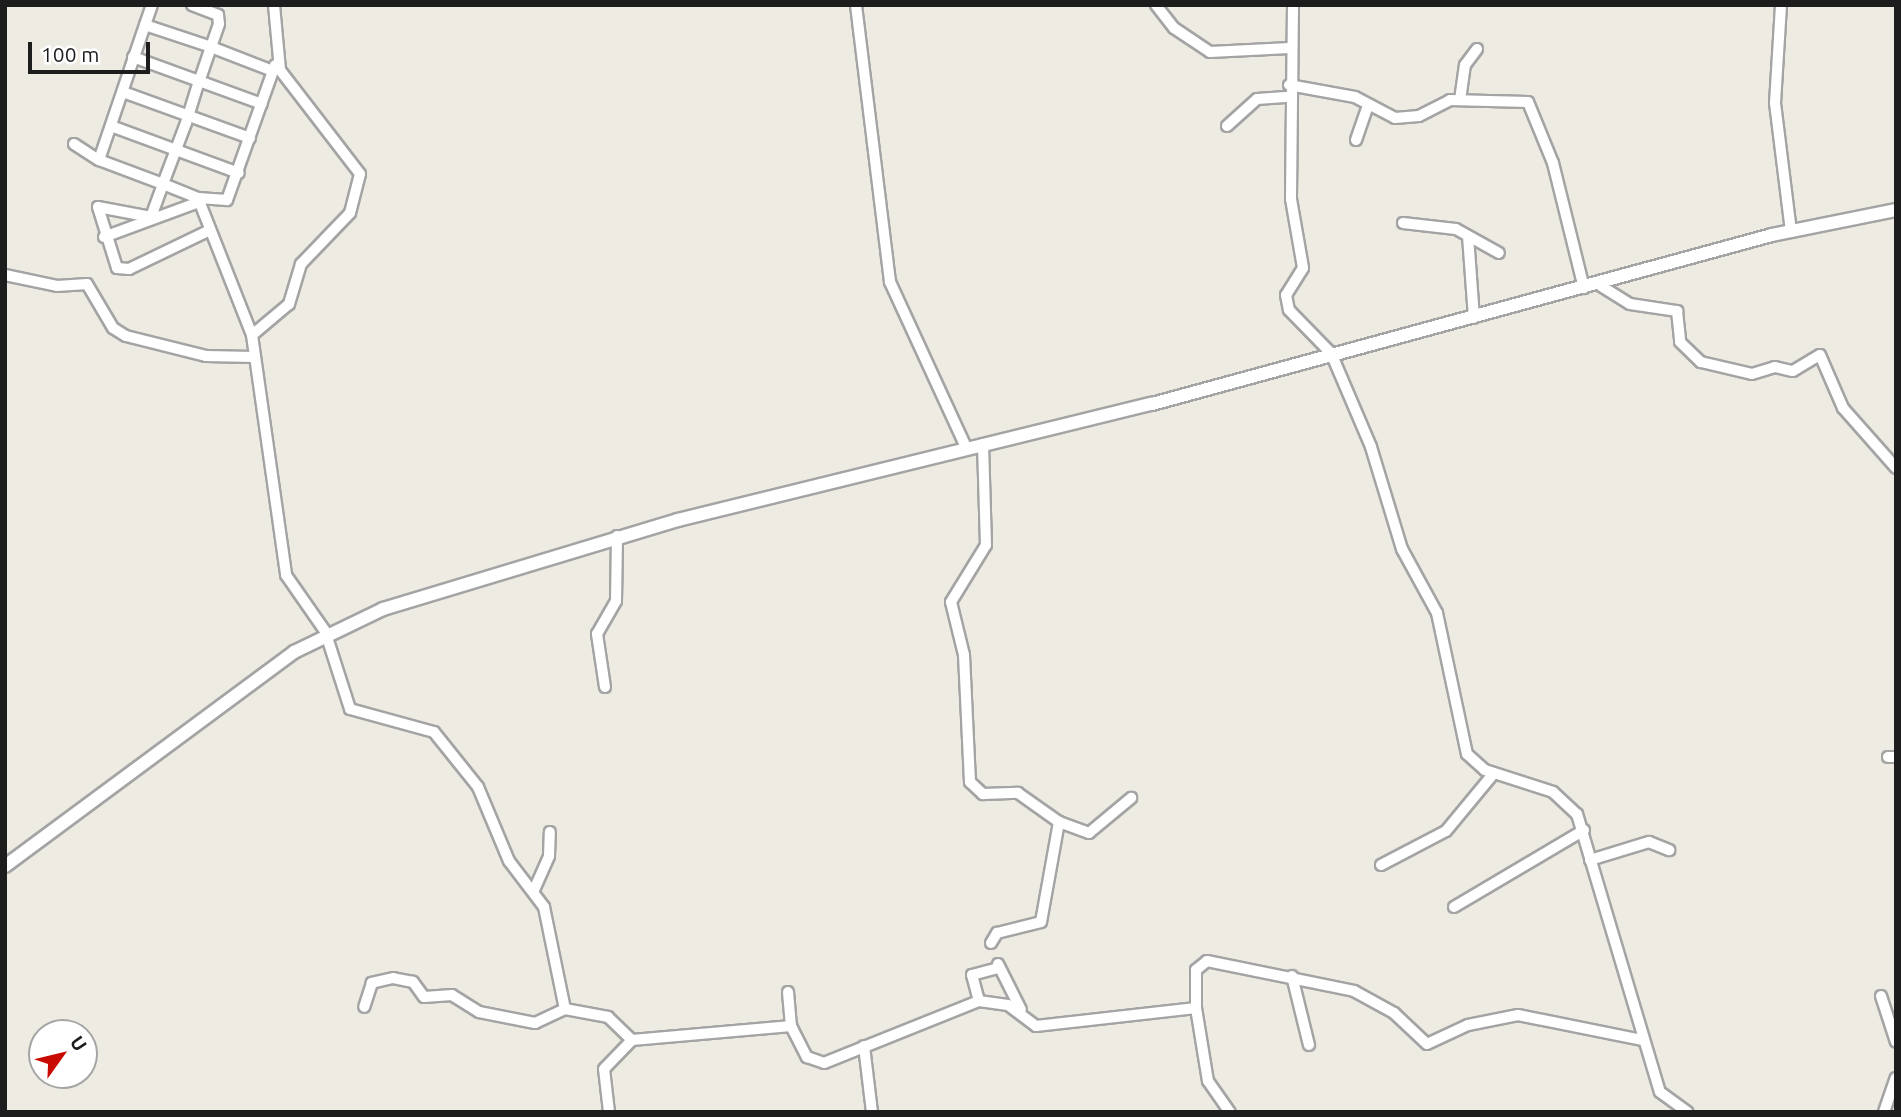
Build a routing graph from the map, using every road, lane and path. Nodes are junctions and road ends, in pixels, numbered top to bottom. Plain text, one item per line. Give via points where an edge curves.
1 (152, 5) edge
2 (192, 5) edge
3 (274, 5) edge
4 (856, 5) edge
5 (1156, 5) edge
6 (1293, 5) edge
7 (1781, 5) edge
8 (145, 25) junction
9 (211, 47) junction
10 (1290, 48) junction
11 (1477, 50) dead end
12 (133, 57) junction
13 (274, 66) junction
14 (199, 80) junction
15 (1289, 85) junction
16 (123, 92) junction
17 (1289, 97) junction
18 (1460, 100) junction
19 (262, 104) junction
20 (1368, 105) junction
21 (187, 115) junction
22 (111, 126) junction
23 (1227, 127) dead end
24 (250, 138) junction
25 (1356, 140) dead end
26 (74, 144) dead end
27 (176, 148) junction
28 (99, 160) junction
29 (239, 173) junction
30 (163, 184) junction
31 (199, 200) junction
32 (1896, 210) edge
33 (151, 217) junction
34 (1403, 223) dead end
35 (210, 230) junction
36 (1791, 232) junction
37 (1468, 236) junction
38 (104, 237) junction
39 (1499, 253) dead end
40 (5, 275) edge
41 (1601, 286) junction
42 (1584, 288) junction
43 (1474, 318) junction
44 (252, 335) junction
45 (1331, 353) junction
46 (254, 357) junction
47 (983, 443) junction
48 (966, 447) junction
49 (1896, 468) edge
50 (617, 536) junction
51 (325, 632) junction
52 (605, 687) dead end
53 (1494, 773) junction
54 (1131, 799) dead end
55 (1059, 822) junction
56 (1584, 830) junction
57 (550, 832) dead end
58 (1669, 850) dead end
59 (1590, 860) junction
60 (5, 866) edge
61 (1381, 866) dead end
62 (534, 890) junction
63 (1454, 907) dead end
64 (991, 943) dead end
65 (1292, 976) junction
66 (788, 992) dead end
67 (1881, 996) dead end
68 (979, 1001) junction
69 (364, 1007) dead end
70 (1196, 1008) junction
71 (565, 1009) junction
72 (1021, 1010) junction
73 (784, 1026) junction
74 (632, 1040) junction
75 (1642, 1041) junction
76 (1896, 1042) edge
77 (1309, 1045) dead end
78 (864, 1046) junction
79 (1896, 1078) edge
80 (609, 1112) edge
81 (873, 1112) edge
82 (1230, 1112) edge
83 (1688, 1112) edge
84 (1884, 1112) edge

1 - 8 street
2 - 9 street via 219,17
3 - 13 street
4 - 48 street via 890,282
5 - 10 street via 1174,28 1210,51
6 - 10 street
7 - 36 street via 1775,103
8 - 9 street
8 - 12 street
9 - 13 street
9 - 14 street
10 - 15 street
11 - 18 street via 1465,65
12 - 14 street
12 - 16 street
13 - 19 street
13 - 44 street via 360,174 350,213 301,264 289,304
14 - 19 street
14 - 21 street
15 - 17 street
15 - 20 street
16 - 21 street
16 - 22 street
17 - 23 street via 1256,99
17 - 45 street via 1292,199 1303,268 1286,303 1295,320
18 - 20 street via 1407,118
18 - 42 street via 1532,106
19 - 24 street
20 - 25 street
21 - 24 street
21 - 27 street
22 - 27 street
22 - 28 street
24 - 29 street
26 - 28 street
27 - 29 street
27 - 30 street
28 - 30 street
29 - 31 street via 225,202
30 - 31 street
30 - 33 street
31 - 33 street
31 - 35 street
32 - 36 street
33 - 38 street
33 - 38 street via 100,205
34 - 37 street
35 - 38 street via 125,270 114,265
35 - 44 street
36 - 41 street
37 - 39 street
37 - 43 street
40 - 46 street via 57,286 87,284 113,328 125,336 205,356
41 - 42 street
41 - 49 street via 1630,304 1676,311 1680,342 1701,362 1752,374 1775,367 1793,372 1820,355 1843,408
42 - 43 street
43 - 45 street
44 - 46 street
45 - 47 street
45 - 53 street via 1371,447 1402,549 1437,613 1467,754
46 - 51 street via 286,575
47 - 48 street
47 - 55 street via 986,545 951,602 964,655 967,775 978,792 1018,793
48 - 50 street
50 - 51 street
50 - 52 street via 616,601 597,634
51 - 60 street
51 - 62 street via 351,709 439,736 478,787 509,861
53 - 56 street via 1561,797
53 - 61 street via 1446,831
54 - 55 street via 1089,833
55 - 64 street via 1041,922 997,933
56 - 59 street
56 - 63 street
57 - 62 street via 549,856
58 - 59 street via 1649,842
59 - 75 street
62 - 71 street via 544,907
65 - 70 street via 1202,962 1196,970
65 - 75 street via 1380,1004 1427,1044 1468,1025 1518,1015
65 - 77 street
66 - 73 street
67 - 76 street
68 - 72 street
68 - 72 street via 972,975 998,966
68 - 78 street
69 - 71 street via 372,983 393,978 413,982 424,997 452,995 484,1013 539,1023
70 - 72 street via 1035,1026
70 - 82 street via 1208,1081
71 - 74 street via 608,1017
73 - 74 street
73 - 78 street via 804,1054 818,1063
74 - 80 street via 604,1069
75 - 83 street via 1660,1092
78 - 81 street
79 - 84 street

